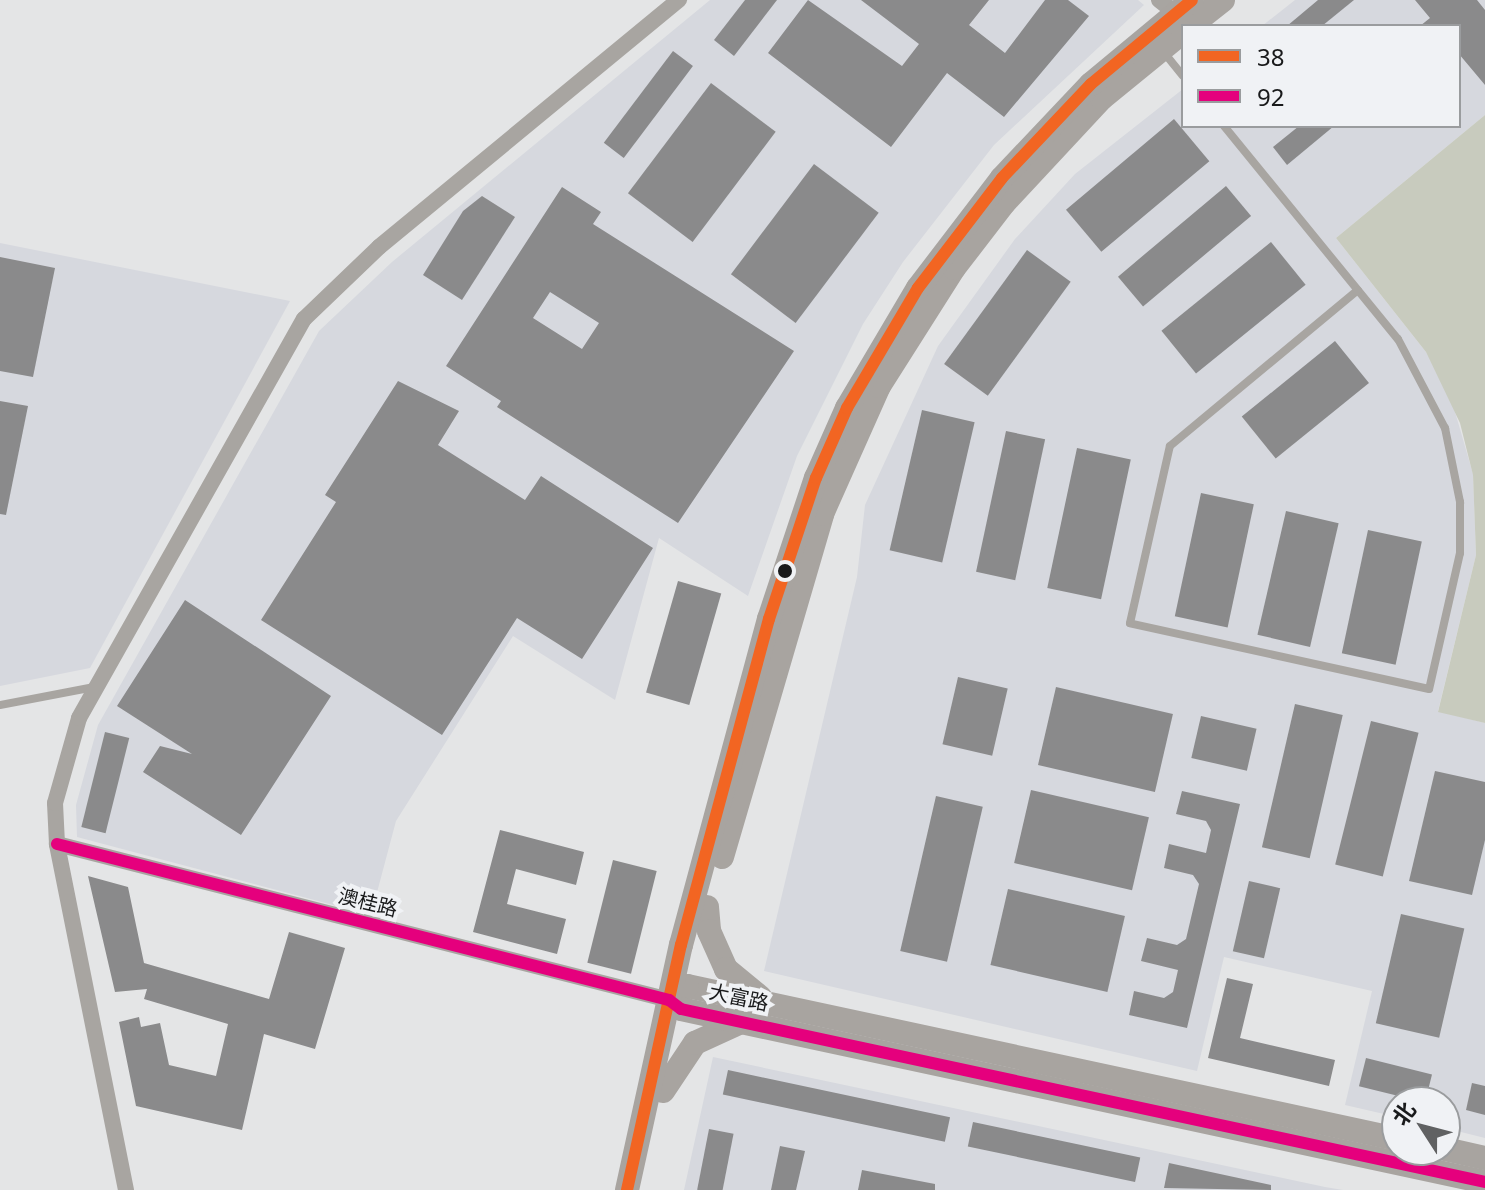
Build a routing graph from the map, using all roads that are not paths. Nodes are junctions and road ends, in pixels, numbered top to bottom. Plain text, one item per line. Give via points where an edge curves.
1 (679, 0) edge
2 (1223, 0) edge
3 (1183, 12) edge
4 (1162, 49) junction
5 (1181, 73) edge
6 (1226, 128) edge
7 (1358, 290) junction
8 (94, 687) junction
9 (0, 705) edge
10 (57, 844) junction
11 (707, 907) junction
12 (679, 998) junction
13 (777, 1006) junction
14 (743, 1022) junction
15 (816, 1026) junction
16 (663, 1091) junction
17 (1381, 1136) edge
18 (1461, 1153) edge
19 (1485, 1158) edge
20 (1485, 1182) edge
21 (126, 1190) edge
22 (627, 1190) edge
23 (642, 1190) edge

1 - 8 street via 379,247 304,319
2 - 3 main road
3 - 4 main road
3 - 12 main road via 1091,84 1002,178 918,288 847,408 806,504 769,619
4 - 5 lane
4 - 11 main road via 1102,98 1004,203 954,268 879,386 822,514
6 - 7 lane
7 - 7 lane via 1425,382 1457,477 1460,553 1429,689 1130,623 1170,446
8 - 9 lane
8 - 10 street via 64,757 55,803
10 - 12 street, 澳桂路
10 - 21 street
11 - 12 main road
11 - 13 main road via 709,931 726,969
12 - 13 main road, 大富路
12 - 14 main road, 大富路
12 - 16 main road
12 - 22 main road
13 - 15 main road, 大富路
14 - 15 main road, 大富路
14 - 16 main road via 695,1043
15 - 17 main road, 大富路
15 - 20 main road, 大富路
16 - 23 main road
18 - 19 main road

